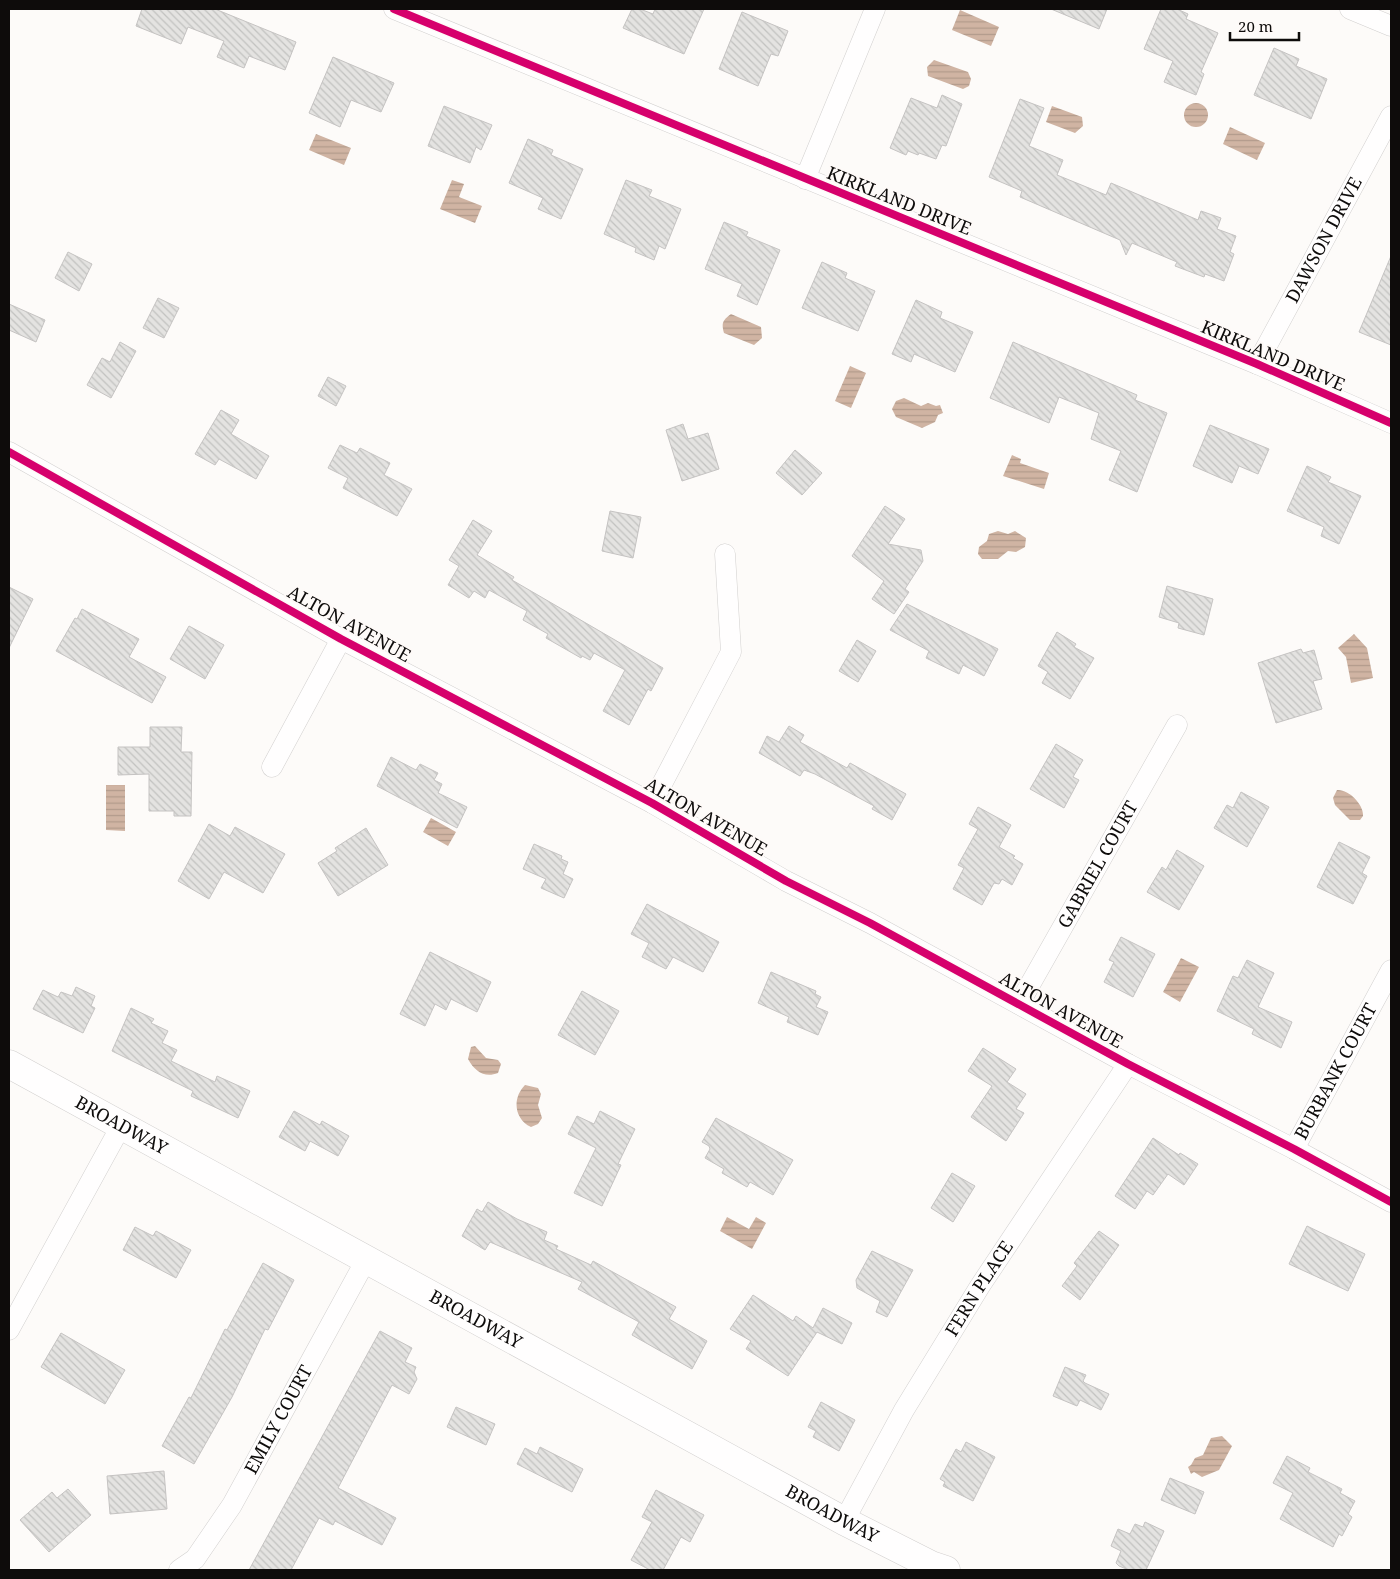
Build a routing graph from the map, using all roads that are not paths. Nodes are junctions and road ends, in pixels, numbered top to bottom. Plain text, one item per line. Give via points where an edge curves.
1 (394, 9) edge
2 (875, 9) edge
3 (1350, 9) edge
4 (1391, 26) edge
5 (1391, 116) edge
6 (805, 179) junction
7 (1257, 364) junction
8 (1391, 422) edge
9 (9, 452) edge
10 (726, 554) dead end
11 (341, 638) junction
12 (1177, 725) dead end
13 (272, 768) dead end
14 (652, 802) junction
15 (1391, 970) edge
16 (1019, 1004) junction
17 (9, 1064) edge
18 (1128, 1064) junction
19 (121, 1126) junction
20 (1294, 1149) junction
21 (1391, 1202) edge
22 (367, 1258) junction
23 (9, 1330) edge
24 (844, 1521) junction
25 (179, 1570) edge
26 (946, 1570) edge

1 - 6 street, KIRKLAND DRIVE
2 - 6 street
3 - 4 street
5 - 7 street, DAWSON DRIVE
6 - 7 street, KIRKLAND DRIVE
7 - 8 street, KIRKLAND DRIVE
9 - 11 street, ALTON AVENUE
10 - 14 street via 731,652
11 - 13 street
11 - 14 street, ALTON AVENUE
12 - 16 street, GABRIEL COURT
14 - 16 street, ALTON AVENUE via 786,881
15 - 20 street, BURBANK COURT
16 - 18 street, ALTON AVENUE
17 - 19 main road, BROADWAY
18 - 20 street, ALTON AVENUE
18 - 24 street, FERN PLACE via 975,1295 904,1410
19 - 22 main road, BROADWAY
19 - 23 street
20 - 21 street, ALTON AVENUE
22 - 24 main road, BROADWAY
22 - 25 street, EMILY COURT via 232,1505 195,1559
24 - 26 main road, BROADWAY

